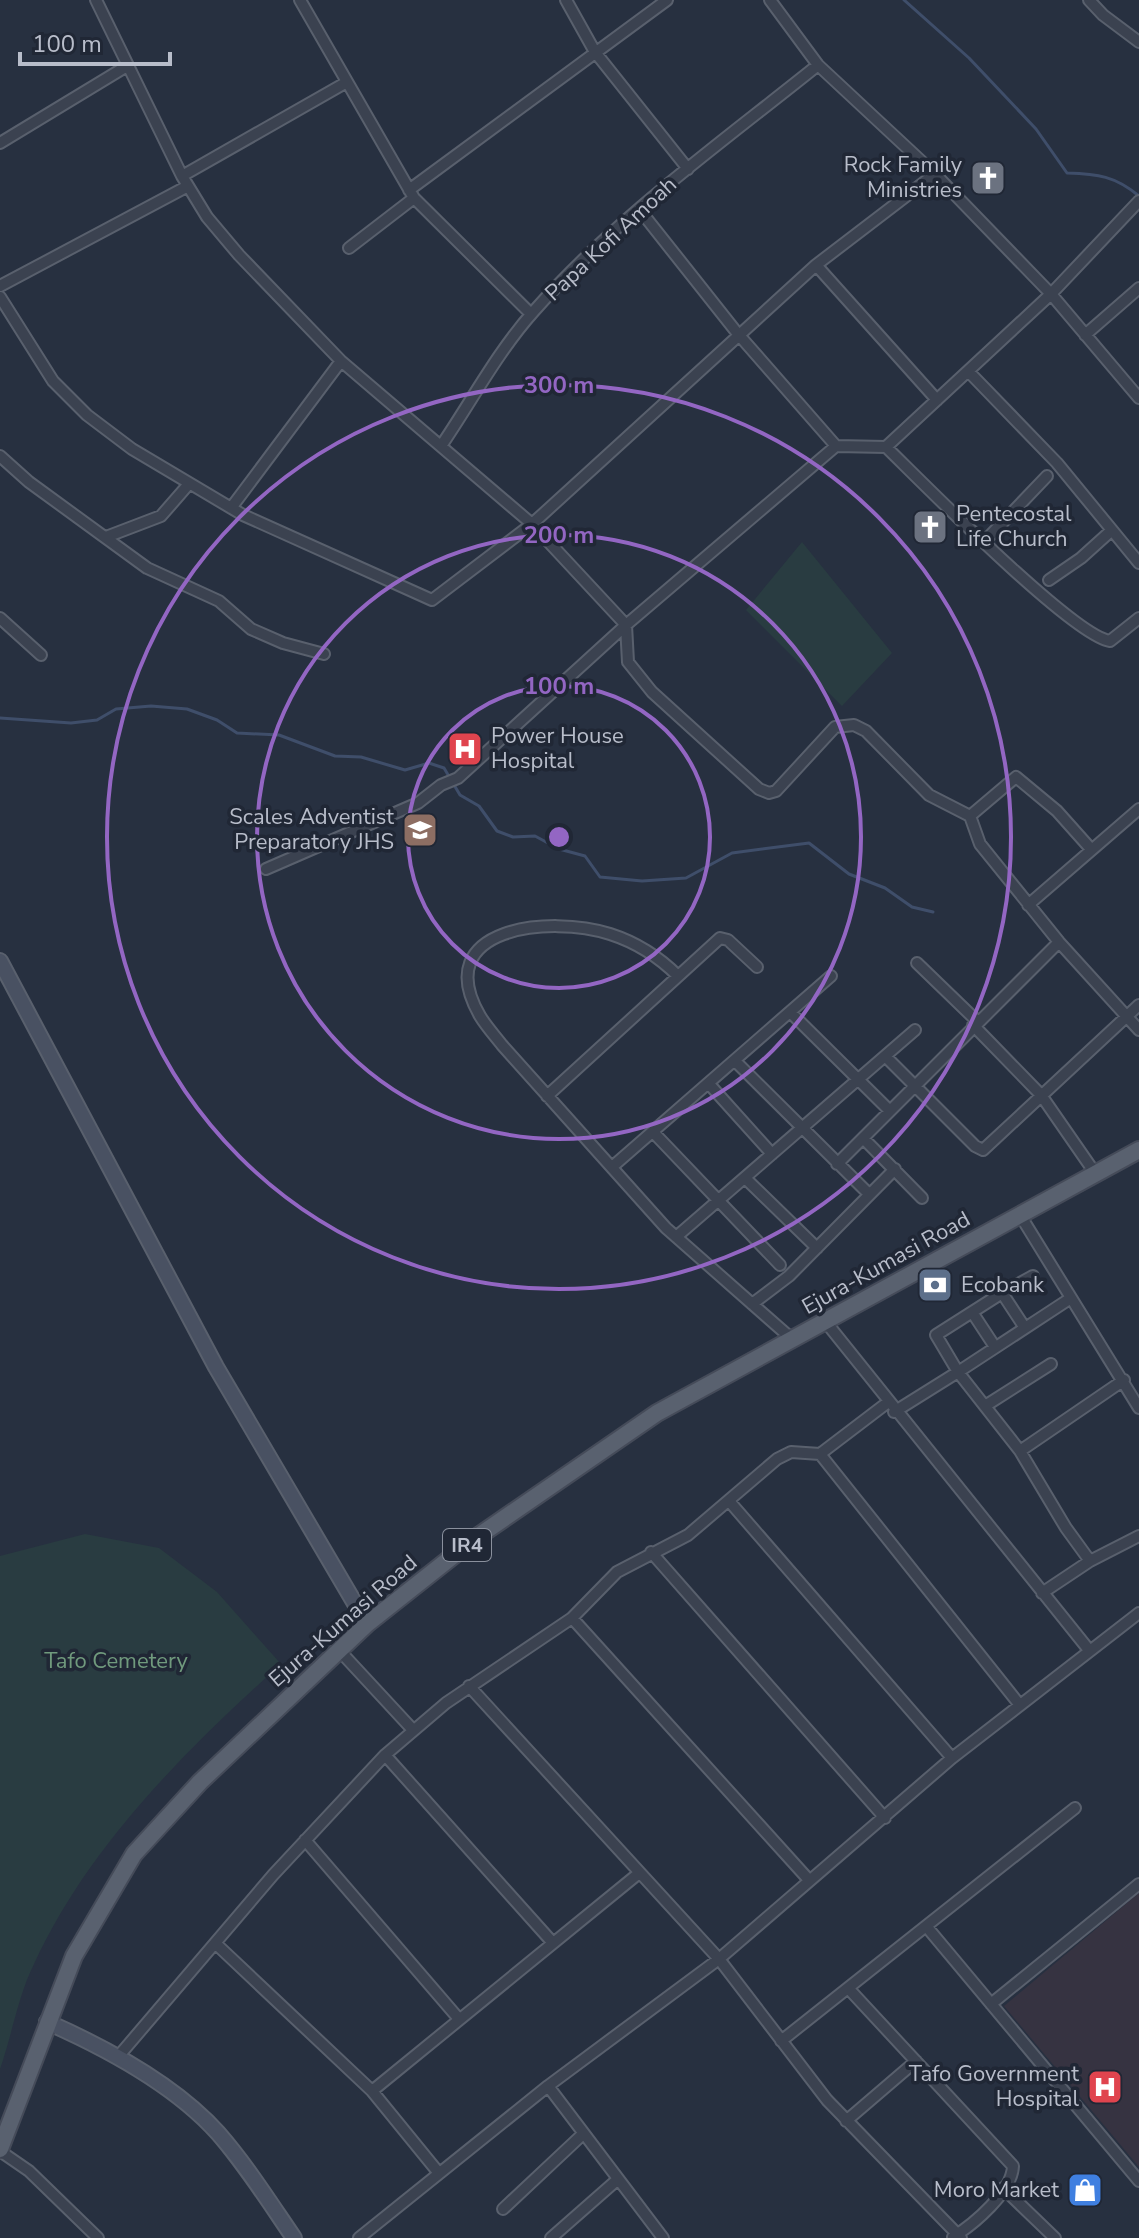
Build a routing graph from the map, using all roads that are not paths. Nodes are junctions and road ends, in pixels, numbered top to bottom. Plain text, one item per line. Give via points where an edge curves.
1 (96, 0) edge
2 (300, 0) edge
3 (566, 0) edge
4 (667, 0) edge
5 (770, 0) edge
6 (1089, 0) edge
7 (1139, 42) edge
8 (595, 52) junction
9 (818, 65) junction
10 (127, 66) junction
11 (347, 82) junction
12 (0, 143) edge
13 (688, 169) junction
14 (935, 174) junction
15 (182, 176) junction
16 (188, 186) junction
17 (411, 194) junction
18 (1136, 205) edge
19 (639, 209) junction
20 (349, 248) dead end
21 (816, 265) junction
22 (0, 286) edge
23 (1139, 288) edge
24 (1051, 294) junction
25 (0, 297) edge
26 (531, 314) junction
27 (738, 334) junction
28 (1085, 335) junction
29 (341, 361) junction
30 (968, 371) junction
31 (1139, 398) edge
32 (937, 400) junction
33 (441, 446) junction
34 (836, 446) junction
35 (886, 447) junction
36 (0, 456) edge
37 (1047, 476) dead end
38 (188, 485) junction
39 (231, 508) junction
40 (532, 524) junction
41 (1112, 530) junction
42 (106, 537) junction
43 (985, 541) junction
44 (1139, 563) edge
45 (1049, 580) dead end
46 (0, 618) edge
47 (1139, 618) edge
48 (626, 625) junction
49 (324, 654) dead end
50 (41, 655) dead end
51 (1139, 809) edge
52 (970, 816) junction
53 (1090, 848) junction
54 (266, 869) dead end
55 (1028, 905) junction
56 (1059, 942) junction
57 (0, 961) edge
58 (917, 963) dead end
59 (757, 967) dead end
60 (678, 976) junction
61 (831, 976) dead end
62 (1139, 1005) edge
63 (791, 1013) junction
64 (1127, 1017) junction
65 (975, 1023) junction
66 (915, 1030) dead end
67 (1139, 1030) edge
68 (885, 1056) junction
69 (735, 1061) junction
70 (859, 1079) junction
71 (709, 1084) junction
72 (914, 1085) junction
73 (1041, 1095) junction
74 (547, 1096) junction
75 (890, 1111) junction
76 (802, 1128) junction
77 (653, 1132) junction
78 (863, 1138) junction
79 (1139, 1150) edge
80 (772, 1154) junction
81 (837, 1164) junction
82 (612, 1167) junction
83 (895, 1169) junction
84 (1095, 1173) junction
85 (745, 1178) junction
86 (869, 1194) junction
87 (922, 1198) dead end
88 (720, 1199) junction
89 (1020, 1215) junction
90 (676, 1237) junction
91 (817, 1248) junction
92 (780, 1265) dead end
93 (1033, 1276) dead end
94 (1002, 1293) junction
95 (1071, 1298) junction
96 (752, 1304) junction
97 (972, 1312) junction
98 (825, 1321) junction
99 (1025, 1328) junction
100 (792, 1339) junction
101 (995, 1347) junction
102 (1051, 1364) dead end
103 (958, 1372) junction
104 (1124, 1380) junction
105 (985, 1406) junction
106 (891, 1407) junction
107 (1139, 1408) edge
108 (1020, 1451) junction
109 (820, 1454) junction
110 (729, 1501) junction
111 (1139, 1536) edge
112 (651, 1552) junction
113 (1090, 1561) junction
114 (1042, 1593) junction
115 (1139, 1613) edge
116 (572, 1618) junction
117 (367, 1624) junction
118 (338, 1649) junction
119 (1089, 1650) junction
120 (469, 1686) junction
121 (1019, 1704) junction
122 (413, 1730) junction
123 (385, 1755) junction
124 (952, 1758) junction
125 (1075, 1808) dead end
126 (885, 1818) junction
127 (305, 1840) junction
128 (638, 1874) junction
129 (809, 1880) junction
130 (1139, 1884) edge
131 (926, 1926) junction
132 (215, 1943) junction
133 (553, 1943) junction
134 (719, 1959) junction
135 (848, 1988) junction
136 (991, 2004) junction
137 (459, 2019) junction
138 (47, 2022) junction
139 (781, 2041) junction
140 (117, 2058) junction
141 (916, 2061) junction
142 (548, 2086) junction
143 (372, 2091) junction
144 (846, 2121) junction
145 (583, 2134) junction
146 (0, 2150) edge
147 (438, 2172) junction
148 (617, 2180) junction
149 (1139, 2181) edge
150 (1003, 2188) junction
151 (503, 2209) dead end
152 (956, 2237) edge
153 (98, 2238) edge
154 (294, 2238) edge
155 (359, 2238) edge
156 (551, 2238) edge
157 (663, 2238) edge
158 (1055, 2238) edge

1 - 10 street
2 - 11 street
3 - 8 street
4 - 8 street
5 - 9 street
6 - 7 street
8 - 13 street
8 - 17 street
9 - 13 street, Papa Kofi Amoah
9 - 14 street
10 - 12 street
10 - 15 street
11 - 15 street
11 - 17 street
13 - 19 street, Papa Kofi Amoah
14 - 21 street
14 - 24 street
15 - 16 street
16 - 22 street
16 - 29 street via 239,255
17 - 20 street
17 - 26 street
18 - 24 street
19 - 26 street, Papa Kofi Amoah
19 - 27 street
21 - 27 street
21 - 32 street
23 - 28 street
24 - 28 street
24 - 30 street
25 - 38 street via 53,381 78,407
26 - 33 street, Papa Kofi Amoah
27 - 34 street
27 - 40 street
28 - 31 street
29 - 33 street
29 - 39 street
30 - 32 street
30 - 41 street via 1057,463
32 - 35 street
33 - 40 street
34 - 35 street
34 - 48 street
35 - 43 street
36 - 42 street
37 - 43 street
38 - 39 street
38 - 42 street via 161,516
39 - 40 street via 432,600
40 - 48 street
41 - 44 street
41 - 45 street
42 - 49 street via 147,568 219,601 251,629
43 - 47 street via 1095,636 1110,641
46 - 50 street
48 - 52 street via 631,668 759,789 776,791 835,727 854,725 929,795
48 - 54 street via 458,778 418,803
51 - 53 street
52 - 53 street via 1016,777
52 - 55 street via 980,844
53 - 55 street
55 - 56 street
56 - 64 street
56 - 65 street
57 - 117 street via 216,1367
58 - 65 street
59 - 60 street via 720,938
60 - 74 street
60 - 74 street via 656,957 610,934 570,926 521,926 473,954 469,979 479,1015
61 - 63 street
62 - 64 street
63 - 69 street
63 - 70 street
64 - 67 street
64 - 73 street
65 - 72 street
65 - 73 street
66 - 68 street
68 - 70 street
68 - 72 street
69 - 71 street
69 - 76 street
70 - 75 street
70 - 76 street
71 - 77 street
71 - 80 street
72 - 73 street via 983,1150
72 - 75 street
73 - 84 street
74 - 82 street
75 - 78 street
76 - 80 street
76 - 81 street
77 - 82 street
77 - 88 street
78 - 81 street
78 - 83 street
79 - 84 main road, Ejura-Kumasi Road / IR4
80 - 85 street
81 - 86 street
82 - 90 street
83 - 86 street
83 - 87 street
84 - 89 main road, Ejura-Kumasi Road / IR4
85 - 88 street
85 - 91 street
86 - 91 street
88 - 90 street
88 - 92 street
89 - 95 street
89 - 98 main road, Ejura-Kumasi Road / IR4
90 - 96 street
91 - 96 street
93 - 94 street
94 - 97 street
94 - 99 street
95 - 99 street
95 - 104 street
96 - 100 street
97 - 101 street
97 - 103 street via 936,1335
98 - 100 main road, Ejura-Kumasi Road / IR4
98 - 106 street
99 - 101 street
100 - 117 main road, Ejura-Kumasi Road / IR4 via 605,1447 477,1537
101 - 103 street
102 - 105 street
103 - 105 street
103 - 106 street
104 - 107 street
104 - 108 street
105 - 108 street
106 - 109 street
106 - 114 street
108 - 113 street
109 - 110 street via 791,1452 777,1459
109 - 121 street
110 - 112 street via 688,1535
110 - 124 street
111 - 113 street
112 - 116 street via 617,1572
112 - 126 street
113 - 114 street
114 - 119 street
115 - 119 street
116 - 120 street
116 - 129 street
117 - 118 main road, Ejura-Kumasi Road / IR4
118 - 122 street
118 - 138 main road, Ejura-Kumasi Road / IR4 via 200,1782 134,1854 80,1945
119 - 121 street
120 - 122 street
120 - 128 street
121 - 124 street
122 - 123 street
123 - 127 street
123 - 133 street
124 - 126 street
125 - 131 street
126 - 129 street
127 - 132 street
127 - 137 street
128 - 133 street
128 - 134 street
129 - 134 street
130 - 136 street
131 - 135 street
131 - 136 street
132 - 140 street
132 - 143 street
133 - 137 street
134 - 139 street
134 - 142 street
135 - 139 street
135 - 141 street
136 - 149 street
137 - 143 street
138 - 140 street
138 - 146 main road, Ejura-Kumasi Road / IR4
139 - 144 street
140 - 154 street via 217,2132
141 - 144 street
141 - 150 street via 1013,2166
142 - 145 street
142 - 147 street
143 - 147 street
144 - 152 street
145 - 148 street
145 - 151 street
146 - 153 street
147 - 155 street
148 - 156 street
148 - 157 street
150 - 152 street
150 - 158 street

